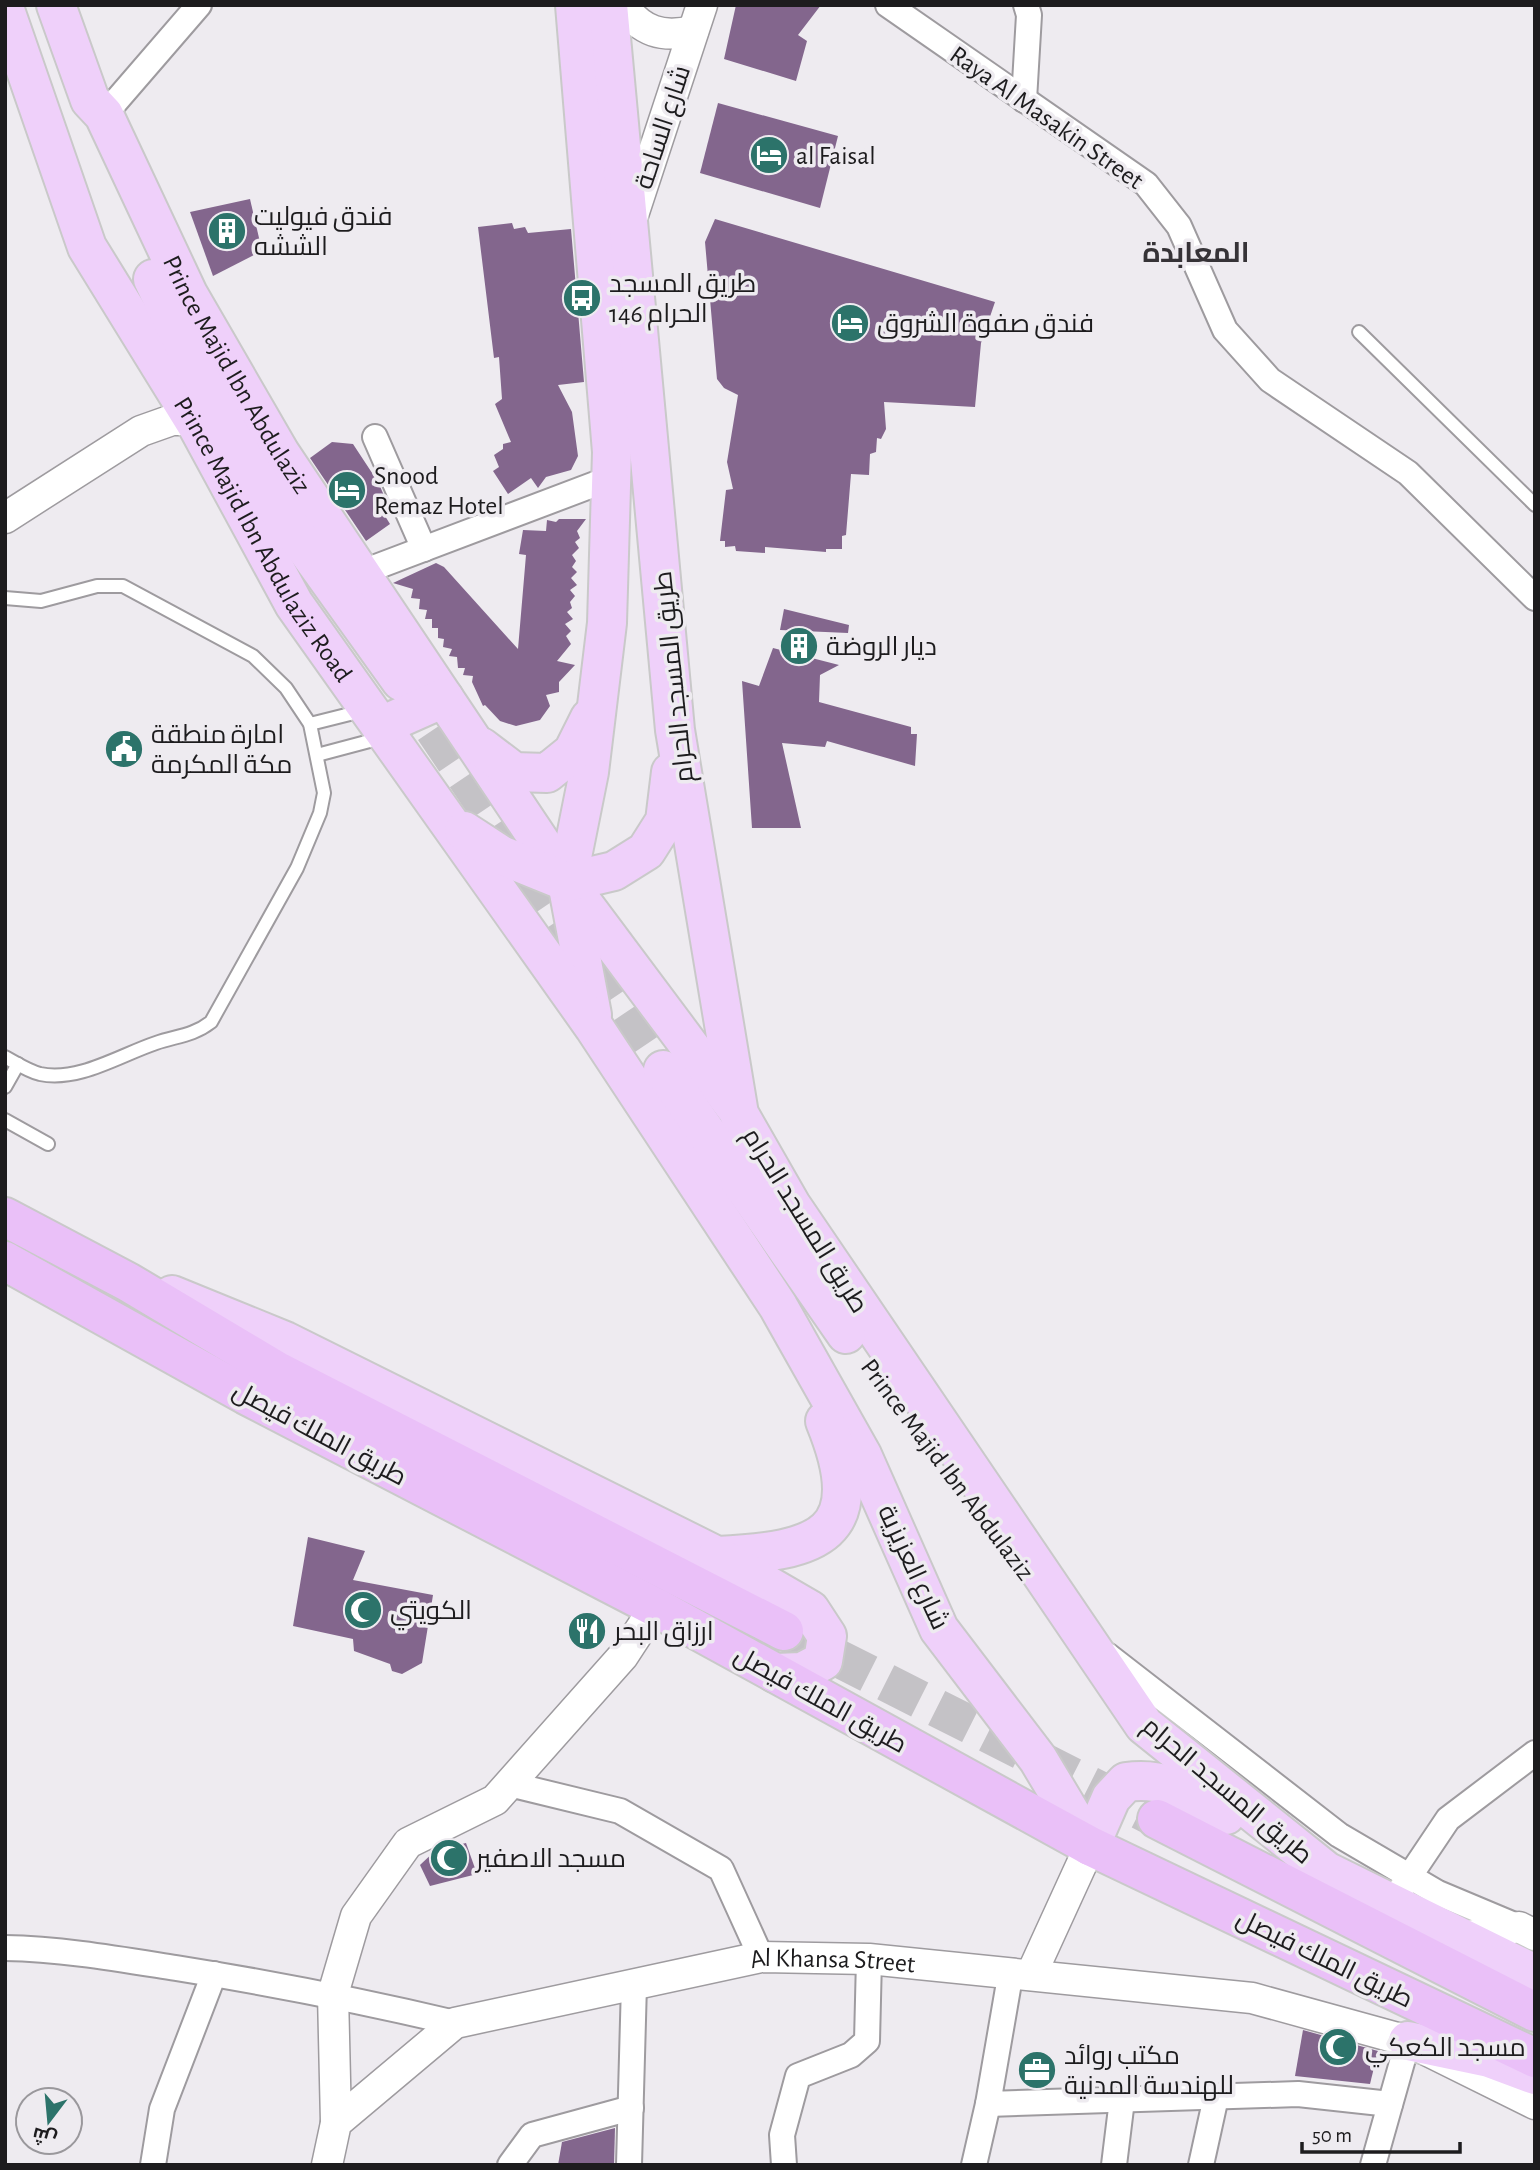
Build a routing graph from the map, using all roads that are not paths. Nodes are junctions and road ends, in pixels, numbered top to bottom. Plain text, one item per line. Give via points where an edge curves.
1 (56, 5) edge
2 (199, 5) edge
3 (575, 5) edge
4 (608, 5) edge
5 (622, 5) edge
6 (888, 5) edge
7 (1026, 5) edge
8 (5, 10) edge
9 (698, 18) edge
10 (1024, 100) junction
11 (97, 108) junction
12 (630, 223) junction
13 (1359, 332) dead end
14 (168, 376) junction
15 (195, 420) junction
16 (141, 431) junction
17 (375, 437) dead end
18 (611, 478) junction
19 (1535, 505) edge
20 (5, 518) edge
21 (424, 549) junction
22 (360, 573) junction
23 (5, 598) edge
24 (1535, 598) edge
25 (401, 681) tunnel mouth
26 (444, 698) junction
27 (597, 703) junction
28 (310, 724) junction
29 (379, 724) junction
30 (675, 730) junction
31 (471, 738) junction
32 (317, 755) junction
33 (448, 820) junction
34 (567, 882) junction
35 (594, 1027) junction
36 (5, 1057) edge
37 (18, 1064) junction
38 (663, 1069) tunnel mouth
39 (5, 1087) edge
40 (739, 1114) junction
41 (5, 1120) edge
42 (48, 1144) dead end
43 (5, 1217) edge
44 (79, 1256) junction
45 (5, 1261) edge
46 (5, 1283) edge
47 (78, 1302) junction
48 (778, 1306) junction
49 (717, 1556) junction
50 (654, 1607) junction
51 (784, 1631) tunnel mouth
52 (1082, 1635) junction
53 (775, 1673) junction
54 (1144, 1725) junction
55 (1535, 1753) edge
56 (509, 1784) junction
57 (1157, 1819) tunnel mouth
58 (1090, 1846) junction
59 (1326, 1871) junction
60 (1401, 1890) junction
61 (1527, 1931) edge
62 (1463, 1937) junction
63 (5, 1948) edge
64 (761, 1957) junction
65 (869, 1958) junction
66 (1021, 1973) junction
67 (214, 1974) junction
68 (1535, 1974) edge
69 (634, 1984) junction
70 (333, 1994) junction
71 (1535, 2012) edge
72 (455, 2023) junction
73 (1408, 2041) junction
74 (1482, 2044) junction
75 (1535, 2058) edge
76 (1529, 2091) edge
77 (1216, 2097) junction
78 (1122, 2100) junction
79 (988, 2104) junction
80 (1390, 2104) junction
81 (631, 2108) junction
82 (336, 2123) junction
83 (153, 2165) edge
84 (327, 2165) edge
85 (510, 2165) edge
86 (629, 2165) edge
87 (784, 2165) edge
88 (974, 2165) edge
89 (1114, 2165) edge
90 (1201, 2165) edge
91 (1373, 2165) edge

1 - 11 main road, Prince Majid Ibn Abdulaziz
2 - 11 street
3 - 18 main road, طريق المسجد الحرام
4 - 12 main road, طريق المسجد الحرام
5 - 9 street, شارع الساحة via 645,28 670,36
6 - 10 street, Raya Al Masakin Street
7 - 10 street
8 - 14 main road, Prince Majid Ibn Abdulaziz Road via 87,247
9 - 12 street, شارع الساحة
10 - 24 street, Raya Al Masakin Street via 1146,184 1179,226 1225,330 1270,380 1408,473
11 - 22 main road, Prince Majid Ibn Abdulaziz via 187,293 280,453
11 - 25 main road, Prince Majid Ibn Abdulaziz via 145,261 212,403 254,476
12 - 30 main road, طريق المسجد الحرام
13 - 19 lane
14 - 15 main road, Prince Majid Ibn Abdulaziz Road
14 - 16 street via 157,412
15 - 16 street via 172,420
15 - 29 main road, Prince Majid Ibn Abdulaziz Road via 294,604
16 - 20 street
17 - 21 street
18 - 21 street
18 - 27 main road, طريق المسجد الحرام via 607,623
21 - 22 street
22 - 26 main road, Prince Majid Ibn Abdulaziz
23 - 28 lane via 41,601 109,584 123,586 253,656 286,688
26 - 29 main road
26 - 31 main road, Prince Majid Ibn Abdulaziz
27 - 31 main road via 573,752 547,773 514,772
27 - 34 main road, طريق المسجد الحرام via 589,772
28 - 29 lane
28 - 32 lane
29 - 32 lane
29 - 33 main road, Prince Majid Ibn Abdulaziz Road
30 - 34 main road via 665,821 646,851 614,871
30 - 40 main road, طريق المسجد الحرام
31 - 34 main road, Prince Majid Ibn Abdulaziz
32 - 37 lane via 324,793 312,836 211,1021 182,1038 85,1071 38,1074
33 - 34 main road via 501,855
33 - 35 main road, Prince Majid Ibn Abdulaziz Road
34 - 35 main road, طريق المسجد الحرام
34 - 40 main road, Prince Majid Ibn Abdulaziz
35 - 48 main road, شارع العزيزية
36 - 37 lane
37 - 39 lane
38 - 54 main road, Prince Majid Ibn Abdulaziz via 884,1388
40 - 52 main road, طريق المسجد الحرام via 791,1205
41 - 42 lane
43 - 44 highway, طريق الملك فيصل
44 - 49 main road via 285,1341
44 - 51 highway, طريق الملك فيصل via 279,1372
45 - 47 highway, طريق الملك فيصل
46 - 47 street
47 - 50 highway, طريق الملك فيصل via 246,1395
48 - 49 main road via 834,1443 843,1488 836,1520 817,1540 774,1553
48 - 58 main road, شارع العزيزية via 862,1455 939,1629 1038,1759
49 - 53 main road via 810,1610 827,1636 824,1661 802,1672
50 - 53 highway, طريق الملك فيصل
50 - 56 street via 623,1656
52 - 54 main road, طريق المسجد الحرام
52 - 60 street via 1339,1835
53 - 58 highway, طريق الملك فيصل
54 - 59 main road, طريق المسجد الحرام
55 - 60 street via 1448,1819
56 - 64 street via 620,1811 722,1869
56 - 70 street via 495,1800 408,1843 356,1916
57 - 71 highway, طريق الملك فيصل
58 - 59 main road via 1118,1790 1126,1782 1150,1779 1178,1788
58 - 66 street
58 - 74 highway, طريق الملك فيصل
59 - 60 main road, طريق المسجد الحرام
60 - 61 street
60 - 62 main road, طريق المسجد الحرام
61 - 62 street
62 - 68 main road, طريق المسجد الحرام
63 - 67 street via 90,1955
64 - 65 street, Al Khansa Street
64 - 69 street, Al Khansa Street
65 - 66 street, Al Khansa Street
65 - 87 street via 867,2041 851,2055 798,2076 782,2135
66 - 73 street, Al Khansa Street via 1252,1998
66 - 79 street
67 - 70 street
67 - 83 street via 162,2109
69 - 72 street, Al Khansa Street
69 - 81 street
70 - 72 street
70 - 82 street
72 - 82 street, Al Khansa Street
73 - 74 main road
73 - 76 street, Al Khansa Street
73 - 80 street
74 - 75 highway, طريق الملك فيصل
74 - 76 main road
77 - 78 street
77 - 80 street via 1298,2094
77 - 90 street
78 - 79 street
78 - 89 street
79 - 88 street
80 - 91 street
81 - 85 street via 532,2135
81 - 86 street
82 - 84 street

